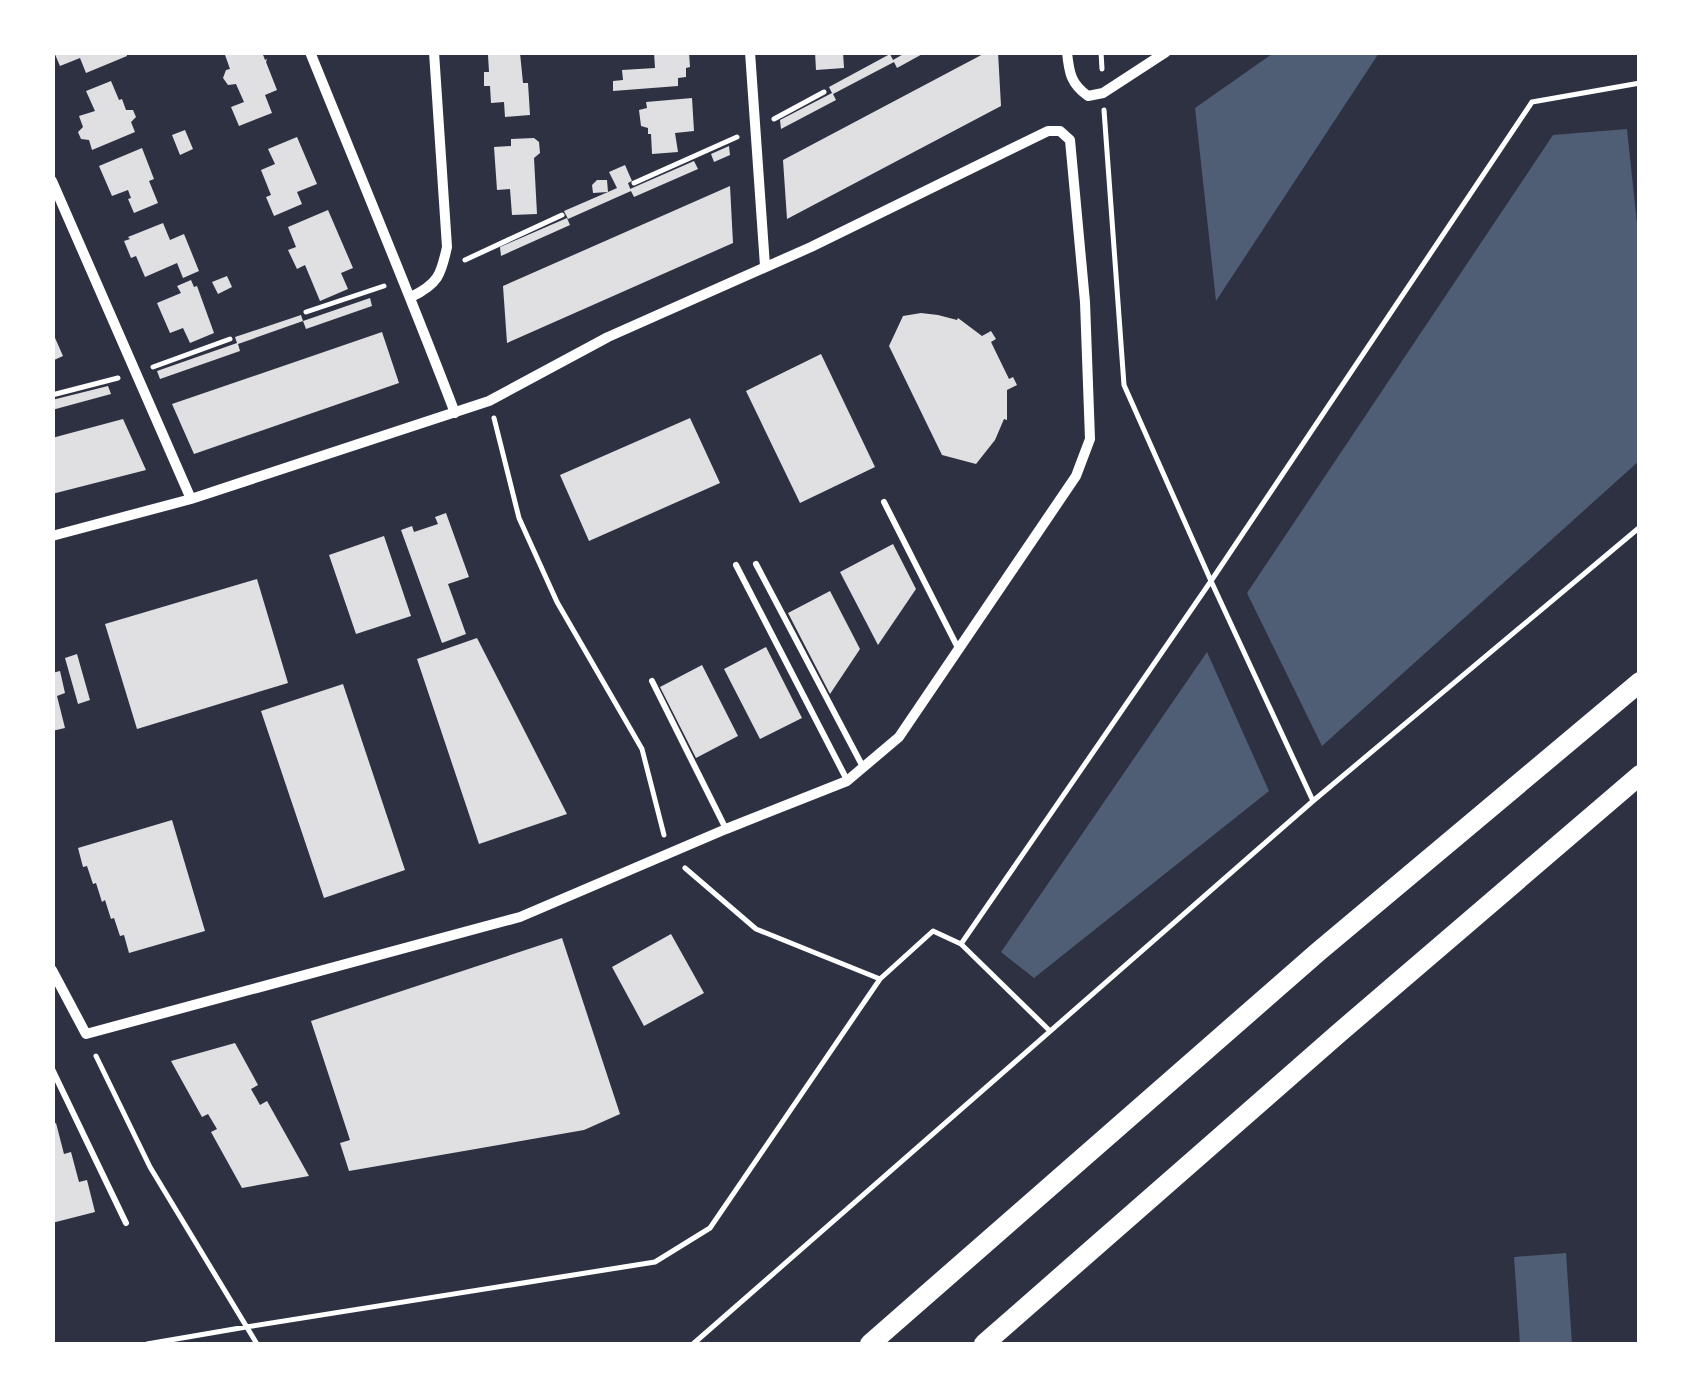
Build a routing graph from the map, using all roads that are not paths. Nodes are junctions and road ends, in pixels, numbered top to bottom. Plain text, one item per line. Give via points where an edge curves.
1 (310, 52) edge
2 (434, 52) edge
3 (750, 52) edge
4 (1067, 52) edge
5 (1166, 52) edge
6 (52, 182) edge
7 (765, 266) junction
8 (411, 297) junction
9 (455, 413) junction
10 (191, 499) junction
11 (884, 502) dead end
12 (52, 536) edge
13 (756, 564) dead end
14 (736, 565) dead end
15 (959, 649) junction
16 (652, 681) dead end
17 (1640, 682) edge
18 (864, 768) junction
19 (1640, 775) edge
20 (847, 781) junction
21 (726, 829) junction
22 (52, 970) edge
23 (52, 1070) edge
24 (126, 1223) dead end
25 (870, 1344) edge
26 (984, 1344) edge

1 - 8 street
2 - 8 street via 447,246 431,287
3 - 7 street
4 - 5 street via 1076,88 1088,96
6 - 10 street
7 - 9 street
7 - 15 street via 1048,131 1070,140 1090,439 1076,476
8 - 9 street
9 - 10 street
10 - 12 street
11 - 15 lane
13 - 18 lane
14 - 20 lane
15 - 18 street via 899,737
16 - 21 lane
17 - 25 highway via 1318,952
18 - 20 street
19 - 26 highway
20 - 21 street
21 - 22 street via 520,917 86,1034
23 - 24 lane

